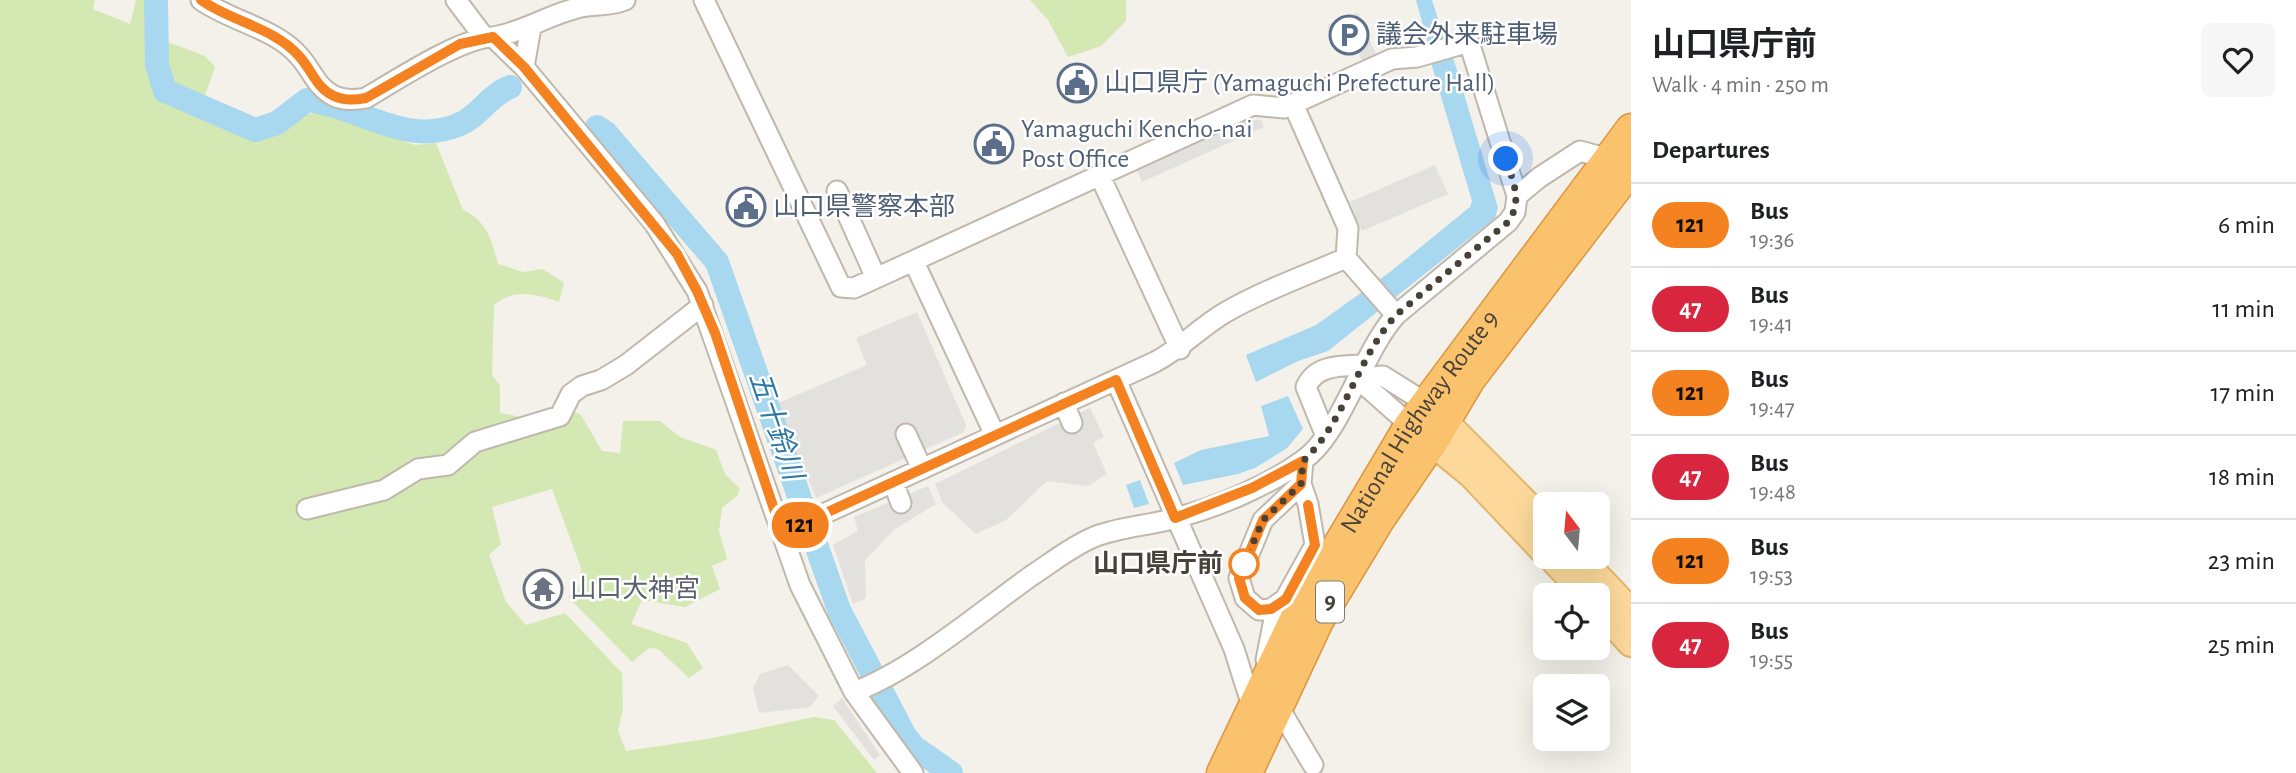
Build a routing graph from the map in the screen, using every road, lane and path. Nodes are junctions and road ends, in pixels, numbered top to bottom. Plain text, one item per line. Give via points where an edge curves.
1 (201, 0) edge
2 (456, 0) edge
3 (625, 0) edge
4 (704, 0) edge
5 (531, 27) junction
6 (488, 37) junction
7 (524, 67) junction
8 (1294, 106) junction
9 (1631, 130) edge
10 (1620, 164) edge
11 (1100, 176) junction
12 (837, 191) dead end
13 (1517, 196) junction
14 (1346, 258) junction
15 (914, 262) junction
16 (876, 278) junction
17 (703, 304) junction
18 (1393, 312) junction
19 (1180, 349) junction
20 (1361, 372) junction
21 (1116, 380) junction
22 (1064, 403) junction
23 (1428, 422) junction
24 (1072, 424) dead end
25 (906, 434) dead end
26 (1325, 434) junction
27 (995, 435) junction
28 (1303, 461) junction
29 (922, 469) junction
30 (893, 482) junction
31 (1301, 484) junction
32 (901, 503) dead end
33 (307, 509) dead end
34 (1533, 513) edge
35 (1175, 518) junction
36 (782, 533) junction
37 (1533, 539) edge
38 (1562, 569) edge
39 (1590, 569) edge
40 (1576, 583) edge
41 (1286, 599) junction
42 (1631, 612) edge
43 (1610, 620) edge
44 (1631, 643) edge
45 (1266, 676) junction
46 (860, 689) junction
47 (1265, 706) junction
48 (1313, 765) dead end
49 (914, 773) edge
50 (1222, 773) edge
51 (1247, 773) edge

1 - 6 street via 285,44 299,55 323,89 353,100 366,98 460,44
2 - 6 street
3 - 5 street via 575,8
4 - 16 street via 841,287 854,288
5 - 6 street
5 - 7 street
6 - 7 street
7 - 17 street via 654,223 677,254
8 - 11 street via 1253,105
8 - 13 street via 1392,59 1418,57 1469,42
8 - 14 street via 1348,228
9 - 10 highway, National Highway Route 9 / 9
10 - 13 street via 1580,151
10 - 23 highway, National Highway Route 9 / 9 via 1470,379
11 - 15 street
11 - 19 street
12 - 16 street
13 - 18 street via 1508,222
14 - 18 street
14 - 19 street via 1228,311
15 - 16 street
15 - 27 street
17 - 33 street via 626,365 571,394 560,416 475,442 448,465 418,469 384,490
17 - 36 street
18 - 20 street
19 - 21 street
20 - 23 street
20 - 23 street via 1383,376
20 - 26 street
20 - 26 street via 1319,371 1311,377 1306,387
21 - 22 street
21 - 35 street
22 - 24 street
22 - 27 street
23 - 34 main road
23 - 37 main road
23 - 45 highway, National Highway Route 9 / 9 via 1343,532
23 - 47 highway, National Highway Route 9 / 9 via 1379,520
25 - 29 street
26 - 28 street
27 - 29 street
28 - 31 street
28 - 35 street via 1252,488
29 - 30 street
30 - 32 street
30 - 36 street
31 - 41 street via 1315,545
31 - 41 street via 1263,520 1239,578 1245,598 1259,610 1271,609
35 - 46 street via 1093,537 886,679
35 - 47 street
36 - 46 street via 800,585
38 - 40 main road
39 - 42 main road
41 - 45 street via 1274,619
43 - 44 main road
45 - 47 highway, National Highway Route 9 / 9
46 - 49 street
47 - 48 street
47 - 50 highway, National Highway Route 9 / 9
47 - 51 highway, National Highway Route 9 / 9

